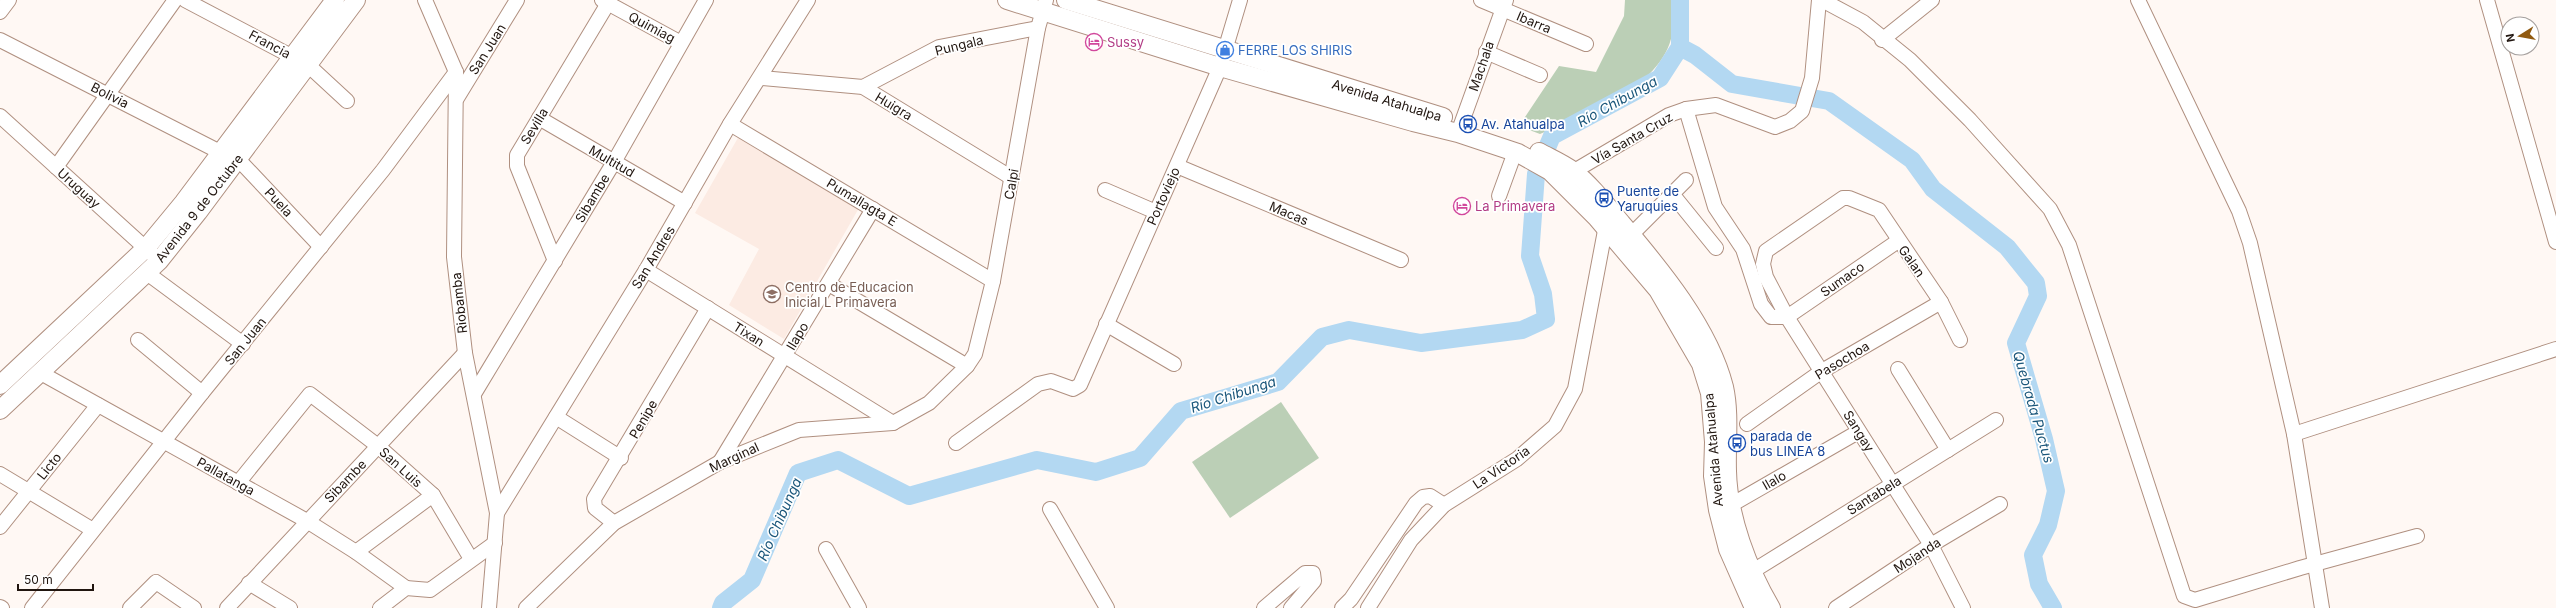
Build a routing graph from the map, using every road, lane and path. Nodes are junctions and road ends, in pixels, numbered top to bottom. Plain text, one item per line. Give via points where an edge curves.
1 (9, 0) edge
2 (175, 0) edge
3 (185, 0) edge
4 (334, 0) edge
5 (356, 0) edge
6 (425, 0) edge
7 (518, 0) edge
8 (706, 0) edge
9 (808, 0) edge
10 (1007, 0) edge
11 (1066, 0) edge
12 (1240, 0) edge
13 (1481, 0) edge
14 (1821, 0) edge
15 (1932, 0) edge
16 (2138, 0) edge
17 (2486, 0) edge
18 (607, 1) edge
19 (1504, 4) edge
20 (1045, 5) edge
21 (0, 12) edge
22 (1038, 28) junction
23 (0, 40) edge
24 (1882, 40) junction
25 (682, 43) junction
26 (1586, 44) dead end
27 (1227, 50) junction
28 (1486, 52) junction
29 (293, 56) junction
30 (308, 65) junction
31 (1220, 67) junction
32 (456, 72) junction
33 (1540, 75) dead end
34 (761, 78) junction
35 (863, 87) junction
36 (108, 94) junction
37 (456, 98) junction
38 (347, 101) dead end
39 (1686, 109) junction
40 (0, 116) edge
41 (539, 118) junction
42 (730, 124) junction
43 (1460, 128) junction
44 (1518, 149) junction
45 (220, 152) junction
46 (237, 158) junction
47 (614, 162) junction
48 (1177, 166) junction
49 (56, 167) junction
50 (1561, 171) junction
51 (1012, 178) junction
52 (1686, 180) dead end
53 (1105, 190) dead end
54 (1673, 195) junction
55 (1499, 196) dead end
56 (685, 203) junction
57 (1609, 208) junction
58 (873, 209) junction
59 (1156, 212) junction
60 (1606, 227) junction
61 (1631, 235) junction
62 (1898, 241) junction
63 (2556, 242) edge
64 (321, 247) junction
65 (146, 248) junction
66 (1716, 248) dead end
67 (1766, 251) joint
68 (1401, 260) dead end
69 (554, 261) junction
70 (153, 267) junction
71 (646, 270) junction
72 (993, 281) junction
73 (829, 284) junction
74 (1941, 302) junction
75 (708, 308) junction
76 (1787, 317) junction
77 (1106, 324) junction
78 (138, 340) dead end
79 (1960, 340) dead end
80 (243, 344) junction
81 (2556, 349) edge
82 (465, 353) junction
83 (786, 356) junction
84 (1174, 364) dead end
85 (967, 366) junction
86 (1898, 369) dead end
87 (1822, 371) junction
88 (40, 372) junction
89 (0, 385) edge
90 (202, 393) junction
91 (474, 394) junction
92 (98, 405) junction
93 (0, 410) edge
94 (556, 417) junction
95 (1996, 420) dead end
96 (893, 423) junction
97 (1747, 424) dead end
98 (1858, 432) junction
99 (2294, 434) junction
100 (163, 442) junction
101 (956, 443) dead end
102 (378, 446) junction
103 (1948, 450) junction
104 (621, 458) junction
105 (720, 462) junction
106 (0, 474) edge
107 (238, 483) junction
108 (1893, 483) junction
109 (29, 491) junction
110 (433, 495) junction
111 (2000, 504) dead end
112 (1444, 505) junction
113 (1731, 505) junction
114 (1050, 509) dead end
115 (497, 513) junction
116 (307, 521) junction
117 (614, 523) junction
118 (0, 528) edge
119 (93, 530) junction
120 (2417, 536) dead end
121 (495, 542) junction
122 (1931, 545) junction
123 (826, 549) dead end
124 (356, 552) junction
125 (471, 558) junction
126 (2314, 564) junction
127 (1753, 571) junction
128 (249, 583) junction
129 (406, 588) junction
130 (32, 608) edge
131 (130, 608) edge
132 (194, 608) edge
133 (227, 608) edge
134 (290, 608) edge
135 (380, 608) edge
136 (489, 608) edge
137 (526, 608) edge
138 (859, 608) edge
139 (1107, 608) edge
140 (1264, 608) edge
141 (1291, 608) edge
142 (1342, 608) edge
143 (1368, 608) edge
144 (1754, 608) edge
145 (1772, 608) edge
146 (1836, 608) edge
147 (1963, 608) edge
148 (2322, 608) edge

1 - 21 street
2 - 36 street
3 - 29 street, Francia
4 - 29 main road, Avenida 9 de Octubre
5 - 30 main road, Avenida 9 de Octubre
6 - 32 street, Riobamba
7 - 37 street, San Juan
8 - 25 street, Sibambe
9 - 34 street, San Andres
10 - 20 main road, Avenida Atahualpa
11 - 27 main road, Avenida Atahualpa
12 - 27 street, Portoviejo
13 - 19 street, Ibarra
14 - 24 street via 1863,22
14 - 39 street, Vía Santa Cruz via 1812,78 1802,110 1790,121 1775,127 1716,105
15 - 24 street
16 - 99 street via 2239,210 2250,243
17 - 63 street
18 - 25 street, Quimiag
18 - 41 street, Sevilla
19 - 26 street, Ibarra
19 - 28 street, Machala
20 - 22 street, Calpi
20 - 31 main road, Avenida Atahualpa
22 - 35 street, Pungala via 939,47
22 - 51 street, Calpi
23 - 36 street, Bolivia
24 - 126 street via 1910,60 1970,120 2050,209 2069,245 2184,596 2194,600
25 - 47 street, Sibambe
27 - 31 street, Portoviejo
27 - 43 main road, Avenida Atahualpa
28 - 33 street
28 - 43 street, Machala
29 - 30 street, Francia
29 - 45 main road, Avenida 9 de Octubre
30 - 38 street, Francia
30 - 46 main road, Avenida 9 de Octubre
31 - 43 main road, Avenida Atahualpa via 1413,122
31 - 48 street, Portoviejo
32 - 37 street, Riobamba
32 - 64 street, San Juan via 383,170
34 - 35 street, Huigra
34 - 42 street, San Andres
35 - 51 street, Huigra
36 - 45 street, Bolivia
36 - 49 street
37 - 82 street, Riobamba via 454,257
39 - 50 street, Vía Santa Cruz via 1669,115
39 - 76 street via 1714,207 1743,249 1761,304 1771,316
40 - 49 street, Uruguay
41 - 47 street, Multitud
41 - 69 street, Sevilla via 516,159
42 - 56 street, San Andres
42 - 58 street, Pumallagta E
43 - 44 main road, Avenida Atahualpa
44 - 50 main road, Avenida Atahualpa
44 - 55 street
45 - 65 main road, Avenida 9 de Octubre via 184,202
46 - 64 street, Puela
46 - 70 main road, Avenida 9 de Octubre via 198,212
47 - 56 street, Multitud
47 - 69 street, Sibambe
48 - 59 street, Portoviejo
48 - 68 street, Macas
49 - 65 street, Uruguay
50 - 57 main road, Avenida Atahualpa
50 - 60 main road, Avenida Atahualpa
51 - 72 street, Calpi
52 - 54 street
53 - 59 street
54 - 61 street
54 - 66 street
56 - 71 street, San Andres
57 - 60 street, La Victoria
57 - 61 main road, Avenida Atahualpa
58 - 72 street, Pumallagta E
58 - 73 street, Ilapo
59 - 77 street, Portoviejo
60 - 112 street, La Victoria via 1575,390 1555,426 1518,459
60 - 144 main road, Avenida Atahualpa via 1658,290 1701,364 1710,393 1714,442 1713,476 1718,510 1728,549
61 - 113 main road, Avenida Atahualpa via 1670,282 1714,357 1724,388 1728,438 1727,472
62 - 67 street, Galan via 1878,210 1843,198
62 - 74 street, Galan
62 - 76 street, Sumaco
64 - 80 street, San Juan
65 - 70 street, Uruguay
65 - 89 main road, Avenida 9 de Octubre
67 - 76 street, Sangay via 1763,264 1766,277
69 - 91 street, Sibambe
70 - 80 street, Uruguay
70 - 88 main road, Avenida 9 de Octubre
71 - 75 street, Tixan
71 - 94 street, San Andres
72 - 85 street, Calpi via 975,354
73 - 83 street, Ilapo
73 - 85 street
74 - 79 street, Galan
74 - 87 street, Pasochoa
75 - 83 street, Tixan
75 - 104 street, Penipe
76 - 87 street, Sangay
77 - 84 street
77 - 101 street, Portoviejo via 1077,388 1073,389 1051,381 1038,384
78 - 90 street
80 - 90 street, San Juan
81 - 99 street
82 - 91 street, Riobamba
82 - 102 street, Sibambe
83 - 96 street, Tixan
83 - 105 street, Ilapo
85 - 96 street, Marginal via 929,403
86 - 103 street
87 - 97 street, Pasochoa
87 - 98 street, Sangay
88 - 92 street, Pallatanga
88 - 93 main road, Avenida 9 de Octubre
90 - 100 street, San Juan
91 - 115 street, Riobamba
92 - 100 street, Pallatanga
92 - 109 street, Licto
94 - 104 street
94 - 115 street, San Andres
95 - 103 street, Santabela
96 - 105 street, Marginal via 799,430
98 - 108 street, Sangay
98 - 113 street, Ilalo
99 - 126 street
100 - 107 street, Pallatanga
100 - 119 street, San Juan
102 - 107 street, San Luis via 310,394
102 - 110 street, San Luis
102 - 116 street, Sibambe
103 - 108 street, Santabela
104 - 117 street, Penipe via 594,499 595,508
105 - 117 street, Marginal
106 - 109 street
107 - 116 street, Pallatanga
108 - 122 street, Sangay
108 - 127 street, Santabela
109 - 118 street, Licto
109 - 119 street
110 - 124 street
110 - 125 street, San Luis
111 - 122 street, Mojanda
112 - 142 street via 1430,496 1423,497 1416,503 1352,599
112 - 143 street, La Victoria via 1411,540
113 - 127 main road, Avenida Atahualpa
114 - 139 street
115 - 121 street, Riobamba
116 - 124 street, Pallatanga
116 - 128 street, Sibambe
117 - 137 street, Marginal
119 - 130 street, San Juan
120 - 126 street
121 - 125 street
121 - 136 street, Riobamba
122 - 146 street, Mojanda
122 - 147 street, Sangay
123 - 138 street
124 - 129 street, Pallatanga
125 - 129 street via 430,590
126 - 148 street
127 - 145 main road, Avenida Atahualpa
128 - 133 street, Sibambe
128 - 134 street
129 - 135 street
131 - 132 street via 156,582
140 - 141 street via 1300,576 1312,573 1314,580 1309,589

